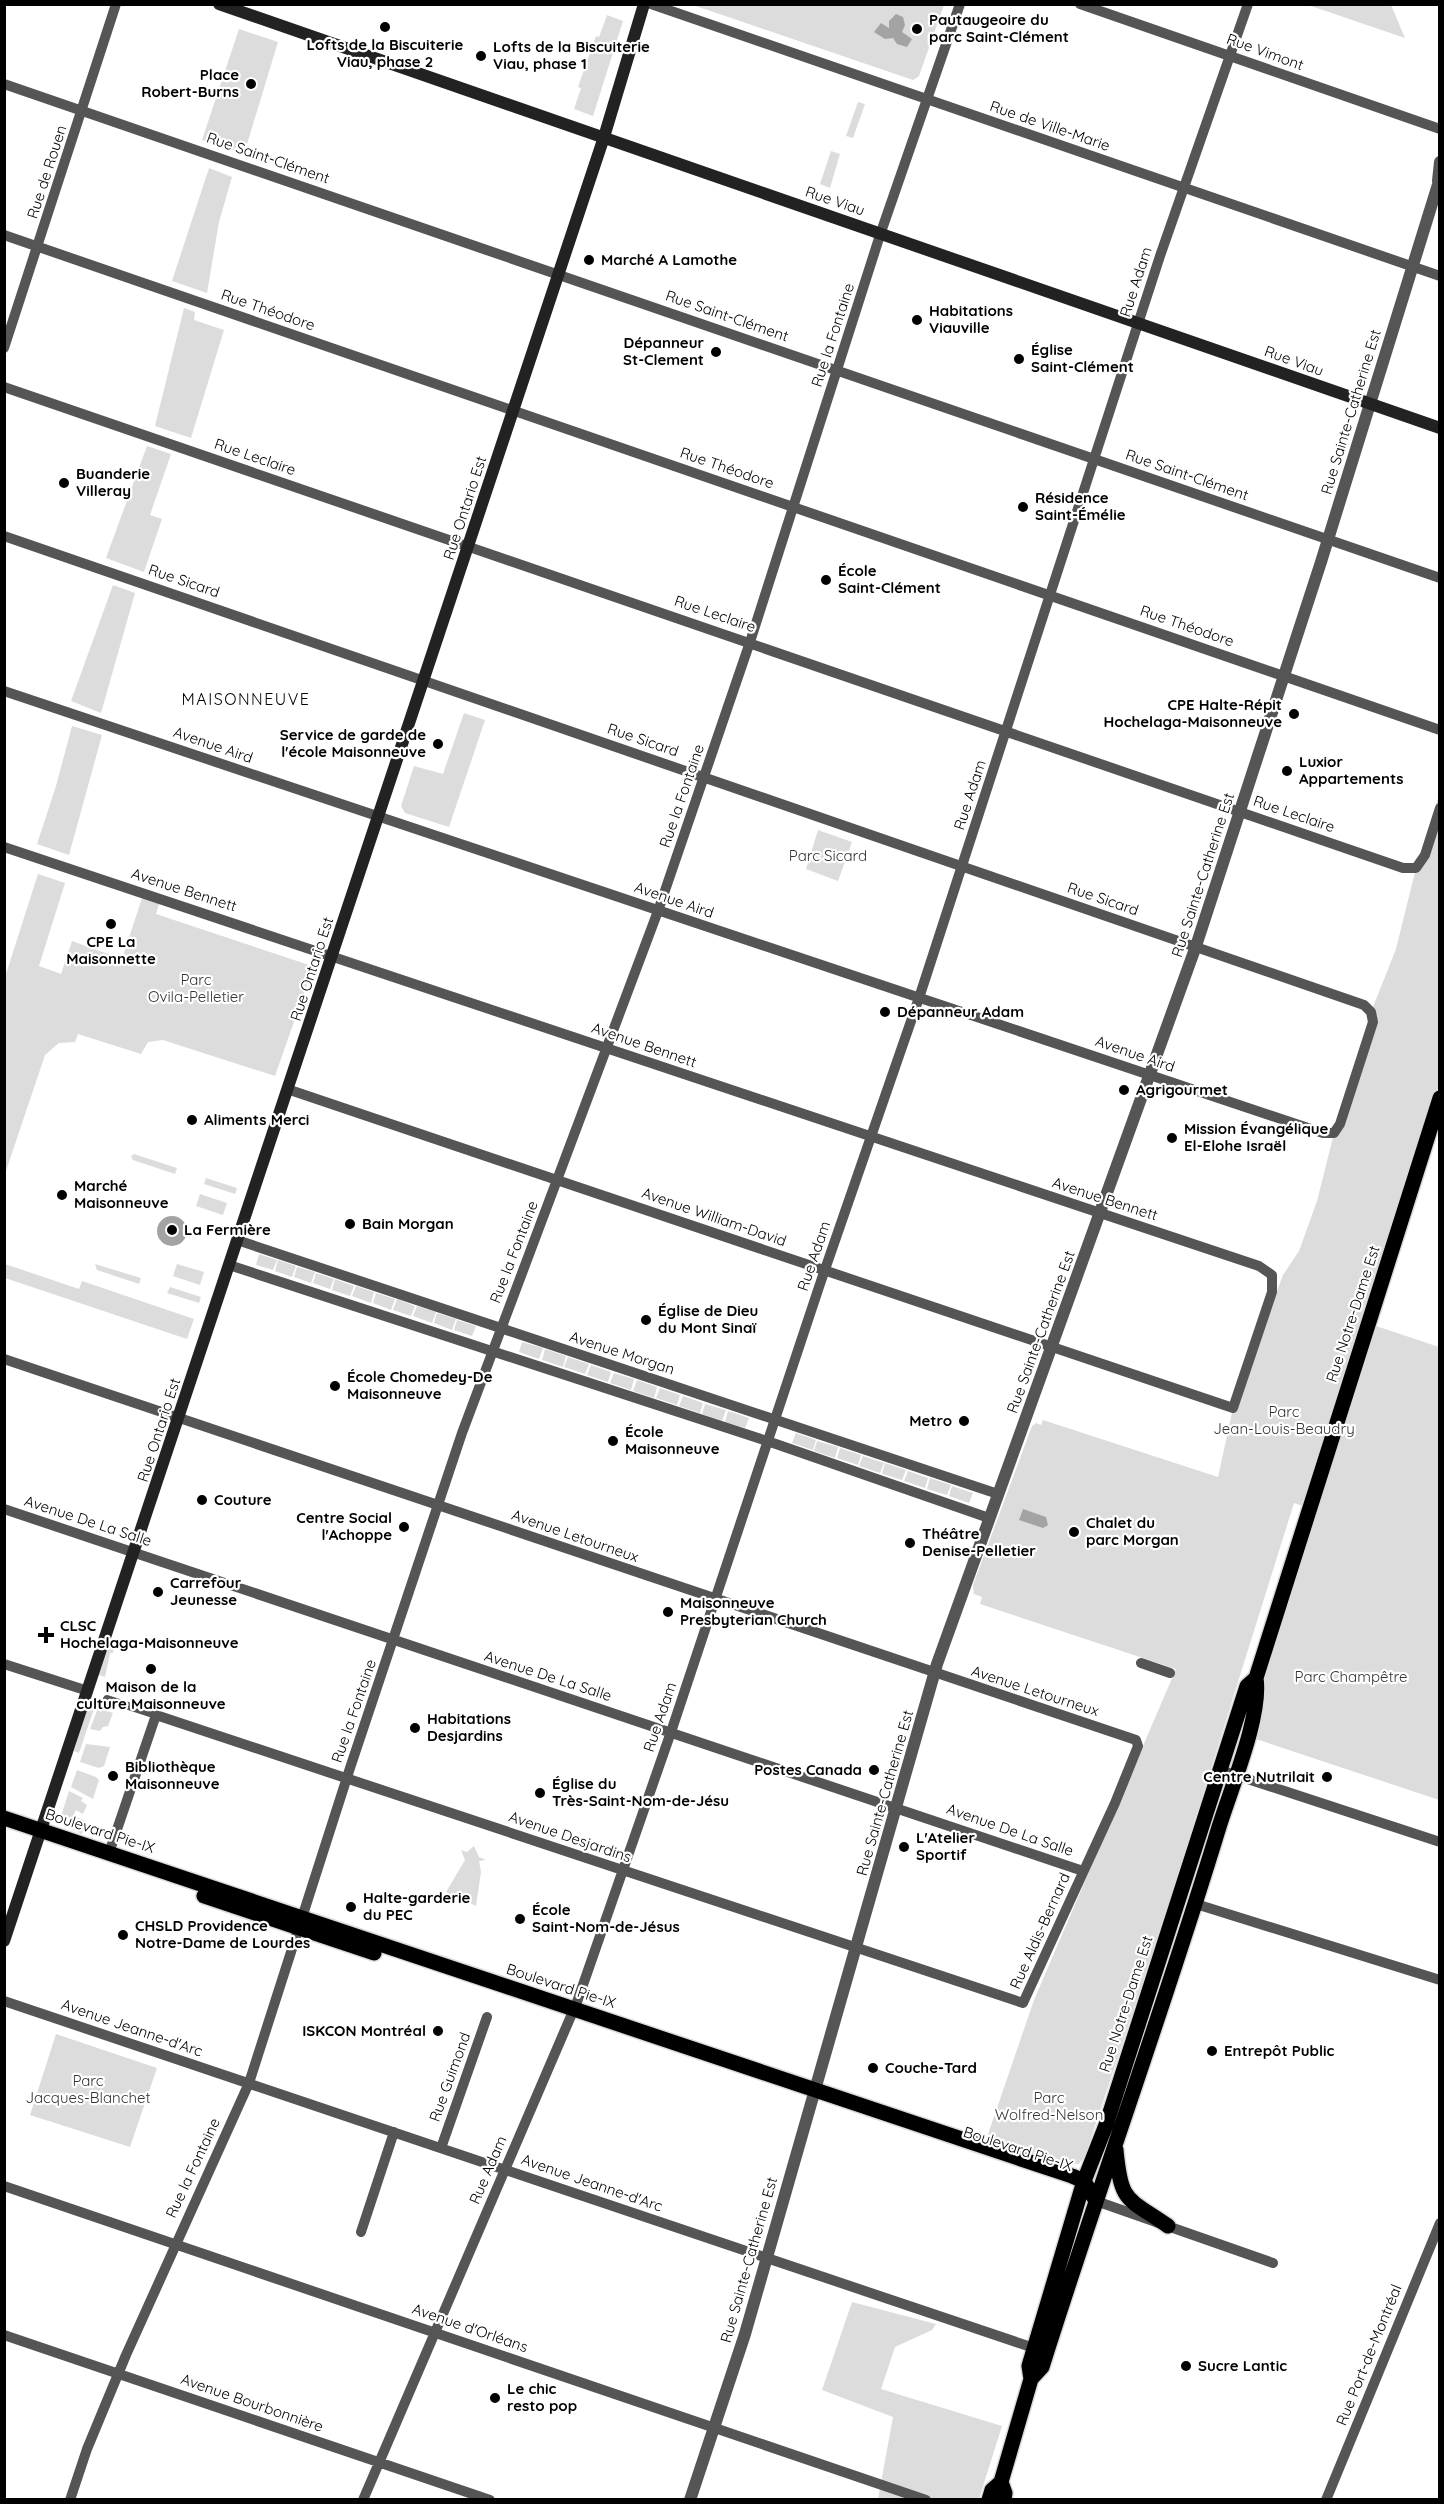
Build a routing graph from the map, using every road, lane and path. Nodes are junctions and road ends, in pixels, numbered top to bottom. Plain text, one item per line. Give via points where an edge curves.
1 (116, 4) edge
2 (219, 4) edge
3 (644, 4) edge
4 (651, 4) edge
5 (960, 4) edge
6 (1080, 4) edge
7 (1248, 4) edge
8 (1230, 56) junction
9 (4, 84) edge
10 (926, 98) junction
11 (83, 111) junction
12 (1440, 129) edge
13 (604, 136) junction
14 (1440, 162) edge
15 (1439, 180) edge
16 (1184, 189) junction
17 (881, 232) junction
18 (4, 235) edge
19 (38, 247) junction
20 (1412, 267) junction
21 (559, 273) junction
22 (1440, 276) edge
23 (1139, 322) junction
24 (4, 348) edge
25 (838, 371) junction
26 (4, 387) edge
27 (1370, 404) junction
28 (513, 411) junction
29 (1440, 428) edge
30 (1094, 458) junction
31 (793, 506) junction
32 (4, 536) edge
33 (1328, 540) junction
34 (468, 545) junction
35 (1440, 578) edge
36 (1050, 594) junction
37 (750, 642) junction
38 (1284, 677) junction
39 (423, 681) junction
40 (4, 692) edge
41 (1007, 730) junction
42 (1440, 730) edge
43 (704, 777) junction
44 (1440, 808) edge
45 (1239, 811) junction
46 (378, 817) junction
47 (4, 847) edge
48 (962, 866) junction
49 (658, 911) junction
50 (1196, 946) junction
51 (332, 954) junction
52 (919, 998) junction
53 (607, 1048) junction
54 (1151, 1076) junction
55 (288, 1089) junction
56 (1440, 1098) edge
57 (1334, 1133) joint
58 (872, 1137) junction
59 (557, 1180) junction
60 (1101, 1213) junction
61 (237, 1240) junction
62 (229, 1265) junction
63 (825, 1270) junction
64 (500, 1329) junction
65 (1052, 1346) junction
66 (492, 1350) junction
67 (4, 1359) edge
68 (1233, 1408) joint
69 (178, 1418) junction
70 (775, 1420) junction
71 (768, 1442) junction
72 (998, 1494) junction
73 (438, 1506) junction
74 (4, 1509) edge
75 (989, 1518) junction
76 (134, 1552) junction
77 (716, 1599) junction
78 (394, 1641) junction
79 (1141, 1663) dead end
80 (4, 1664) edge
81 (1170, 1673) dead end
82 (935, 1674) junction
83 (88, 1691) junction
84 (107, 1699) dead end
85 (156, 1715) junction
86 (671, 1732) junction
87 (1136, 1740) joint
88 (1227, 1772) junction
89 (346, 1779) junction
90 (895, 1807) junction
91 (4, 1818) edge
92 (4, 1829) edge
93 (40, 1836) junction
94 (1440, 1842) edge
95 (109, 1853) junction
96 (622, 1871) junction
97 (1083, 1871) junction
98 (1196, 1904) junction
99 (300, 1923) junction
100 (4, 1941) edge
101 (855, 1949) junction
102 (1440, 1980) edge
103 (4, 2001) edge
104 (1023, 2003) joint
105 (572, 2013) junction
106 (487, 2017) dead end
107 (249, 2083) junction
108 (812, 2094) junction
109 (394, 2132) junction
110 (1115, 2144) junction
111 (441, 2148) junction
112 (505, 2170) junction
113 (1083, 2185) junction
114 (4, 2186) edge
115 (1096, 2200) junction
116 (1440, 2223) edge
117 (1168, 2226) junction
118 (361, 2232) dead end
119 (174, 2244) junction
120 (766, 2258) junction
121 (1273, 2263) dead end
122 (433, 2331) junction
123 (4, 2335) edge
124 (1034, 2348) junction
125 (119, 2373) junction
126 (1031, 2379) junction
127 (714, 2428) junction
128 (379, 2461) junction
129 (1001, 2482) junction
130 (70, 2499) edge
131 (363, 2499) edge
132 (490, 2499) edge
133 (690, 2499) edge
134 (926, 2499) edge
135 (989, 2499) edge
136 (1004, 2499) edge
137 (1326, 2499) edge

1 - 11 street, Rue de Rouen
2 - 13 main road, Rue Viau
3 - 13 main road, Rue Ontario Est
4 - 10 street, Rue de Ville-Marie
5 - 10 street, Rue la Fontaine
6 - 8 street, Rue Vimont
7 - 8 street, Rue Adam
8 - 12 street, Rue Vimont
8 - 16 street, Rue Adam
9 - 11 street, Rue Saint-Clément
10 - 16 street, Rue de Ville-Marie
10 - 17 street, Rue la Fontaine
11 - 19 street, Rue de Rouen
11 - 21 street, Rue Saint-Clément
13 - 17 main road, Rue Viau
13 - 21 main road, Rue Ontario Est
14 - 15 street, Rue Sainte-Catherine Est
15 - 20 street, Rue Sainte-Catherine Est
16 - 20 street, Rue de Ville-Marie
16 - 23 street, Rue Adam
17 - 23 main road, Rue Viau
17 - 25 street, Rue la Fontaine
18 - 19 street, Rue Théodore
19 - 24 street, Rue de Rouen
19 - 28 street, Rue Théodore
20 - 22 street, Rue de Ville-Marie
20 - 27 street, Rue Sainte-Catherine Est
21 - 25 street, Rue Saint-Clément
21 - 28 main road, Rue Ontario Est
23 - 27 main road, Rue Viau
23 - 30 street, Rue Adam
25 - 30 street, Rue Saint-Clément
25 - 31 street, Rue la Fontaine
26 - 34 street, Rue Leclaire
27 - 29 main road, Rue Viau
27 - 33 street, Rue Sainte-Catherine Est
28 - 31 street, Rue Théodore
28 - 34 main road, Rue Ontario Est
30 - 33 street, Rue Saint-Clément
30 - 36 street, Rue Adam
31 - 36 street, Rue Théodore
31 - 37 street, Rue la Fontaine
32 - 39 street, Rue Sicard
33 - 35 street, Rue Saint-Clément
33 - 38 street, Rue Sainte-Catherine Est
34 - 37 street, Rue Leclaire
34 - 39 main road, Rue Ontario Est
36 - 38 street, Rue Théodore
36 - 41 street, Rue Adam
37 - 41 street, Rue Leclaire
37 - 43 street, Rue la Fontaine
38 - 42 street, Rue Théodore
38 - 45 street, Rue Sainte-Catherine Est
39 - 43 street, Rue Sicard
39 - 46 main road, Rue Ontario Est
40 - 46 street, Avenue Aird
41 - 45 street, Rue Leclaire
41 - 48 street, Rue Adam
43 - 48 street, Rue Sicard
43 - 49 street, Rue la Fontaine
44 - 45 street, Rue Leclaire via 1425,855 1416,868 1403,868
45 - 50 street, Rue Sainte-Catherine Est
46 - 49 street, Avenue Aird
46 - 51 main road, Rue Ontario Est
47 - 51 street, Avenue Bennett
48 - 50 street, Rue Sicard
48 - 52 street, Rue Adam
49 - 52 street, Avenue Aird
49 - 53 street, Rue la Fontaine
50 - 54 street, Rue Sainte-Catherine Est
50 - 57 street, Rue Sicard via 1364,1005 1371,1012 1373,1022 1362,1059
51 - 53 street, Avenue Bennett
51 - 55 main road, Rue Ontario Est
52 - 54 street, Avenue Aird
52 - 58 street, Rue Adam
53 - 58 street, Avenue Bennett
53 - 59 street, Rue la Fontaine
54 - 57 street, Avenue Aird via 1323,1133
54 - 60 street, Rue Sainte-Catherine Est
55 - 59 street, Avenue William-David
55 - 61 main road, Rue Ontario Est
56 - 88 main road, Rue Notre-Dame Est via 1256,1678 1247,1686
58 - 60 street, Avenue Bennett
58 - 63 street, Rue Adam
59 - 63 street, Avenue William-David
59 - 64 street, Rue la Fontaine
60 - 65 street, Rue Sainte-Catherine Est
60 - 68 street, Avenue Bennett via 1259,1266 1272,1275 1272,1292
61 - 62 main road, Rue Ontario Est
61 - 64 street, Avenue Morgan
62 - 66 street
62 - 69 main road, Rue Ontario Est
63 - 65 street, Avenue William-David
63 - 70 street, Rue Adam
64 - 66 street, Rue la Fontaine
64 - 70 street, Avenue Morgan
65 - 68 street, Avenue William-David
65 - 72 street, Rue Sainte-Catherine Est
66 - 71 street
66 - 73 street, Rue la Fontaine
67 - 69 street, Avenue Letourneux
69 - 73 street, Avenue Letourneux
69 - 76 main road, Rue Ontario Est
70 - 71 street, Rue Adam
70 - 72 street, Avenue Morgan
71 - 75 street
71 - 77 street, Rue Adam
72 - 75 street, Rue Sainte-Catherine Est
73 - 77 street, Avenue Letourneux
73 - 78 street, Rue la Fontaine
74 - 76 street, Avenue De La Salle
75 - 82 street, Rue Sainte-Catherine Est
76 - 78 street, Avenue De La Salle
76 - 83 main road, Rue Ontario Est
77 - 82 street, Avenue Letourneux
77 - 86 street, Rue Adam
78 - 86 street, Avenue De La Salle
78 - 89 street, Rue la Fontaine
79 - 81 street
80 - 83 street
82 - 87 street, Avenue Letourneux
82 - 90 street, Rue Sainte-Catherine Est
83 - 93 main road, Rue Ontario Est
84 - 85 street, Avenue Desjardins
85 - 89 street, Avenue Desjardins
85 - 95 street
86 - 90 street, Avenue De La Salle
86 - 96 street, Rue Adam
87 - 97 street, Rue Aldis-Bernard via 1138,1746 1115,1803
88 - 94 street
88 - 98 main road, Rue Notre-Dame Est
88 - 113 main road, Rue Notre-Dame Est
89 - 96 street, Avenue Desjardins
89 - 99 street, Rue la Fontaine
90 - 97 street, Avenue De La Salle
90 - 101 street, Rue Sainte-Catherine Est
91 - 93 main road, Boulevard Pie-IX
92 - 93 main road, Boulevard Pie-IX
93 - 95 main road, Boulevard Pie-IX
93 - 99 main road, Boulevard Pie-IX
93 - 100 main road, Rue Ontario Est
95 - 99 main road, Boulevard Pie-IX
96 - 101 street, Avenue Desjardins
96 - 105 street, Rue Adam
97 - 104 street, Rue Aldis-Bernard
98 - 102 street
98 - 110 main road, Rue Notre-Dame Est
99 - 105 main road, Boulevard Pie-IX
99 - 105 main road, Boulevard Pie-IX via 495,1992
99 - 107 street, Rue la Fontaine
101 - 104 street, Avenue Desjardins
101 - 108 street, Rue Sainte-Catherine Est
103 - 107 street, Avenue Jeanne-d'Arc
105 - 108 main road, Boulevard Pie-IX
105 - 108 main road, Boulevard Pie-IX via 636,2040
105 - 112 street, Rue Adam
106 - 111 street, Rue Guimond
107 - 109 street, Avenue Jeanne-d'Arc
107 - 119 street, Rue la Fontaine
108 - 113 main road, Boulevard Pie-IX
108 - 120 street, Rue Sainte-Catherine Est
109 - 111 street, Avenue Jeanne-d'Arc
109 - 118 street
110 - 115 main road, Rue Notre-Dame Est
110 - 117 main road via 1122,2190 1127,2198
111 - 112 street, Avenue Jeanne-d'Arc
112 - 120 street, Avenue Jeanne-d'Arc
112 - 122 street, Rue Adam
113 - 115 main road, Boulevard Pie-IX
113 - 124 main road, Rue Notre-Dame Est
114 - 119 street, Avenue d'Orléans
115 - 117 street
115 - 126 main road, Rue Notre-Dame Est via 1041,2367
116 - 137 street, Rue Port-de-Montréal
117 - 121 street
119 - 122 street, Avenue d'Orléans
119 - 125 street, Rue la Fontaine
120 - 124 street, Avenue Jeanne-d'Arc
120 - 127 street, Rue Sainte-Catherine Est
122 - 127 street, Avenue d'Orléans
122 - 128 street, Rue Adam
123 - 125 street, Avenue Bourbonnière
124 - 126 main road, Rue Notre-Dame Est via 1029,2366
125 - 128 street, Avenue Bourbonnière
125 - 130 street, Rue la Fontaine
126 - 129 main road, Rue Notre-Dame Est
127 - 133 street, Rue Sainte-Catherine Est
127 - 134 street, Avenue d'Orléans
128 - 131 street, Rue Adam
128 - 132 street, Avenue Bourbonnière
129 - 135 main road, Rue Notre-Dame Est
129 - 136 main road, Rue Notre-Dame Est

